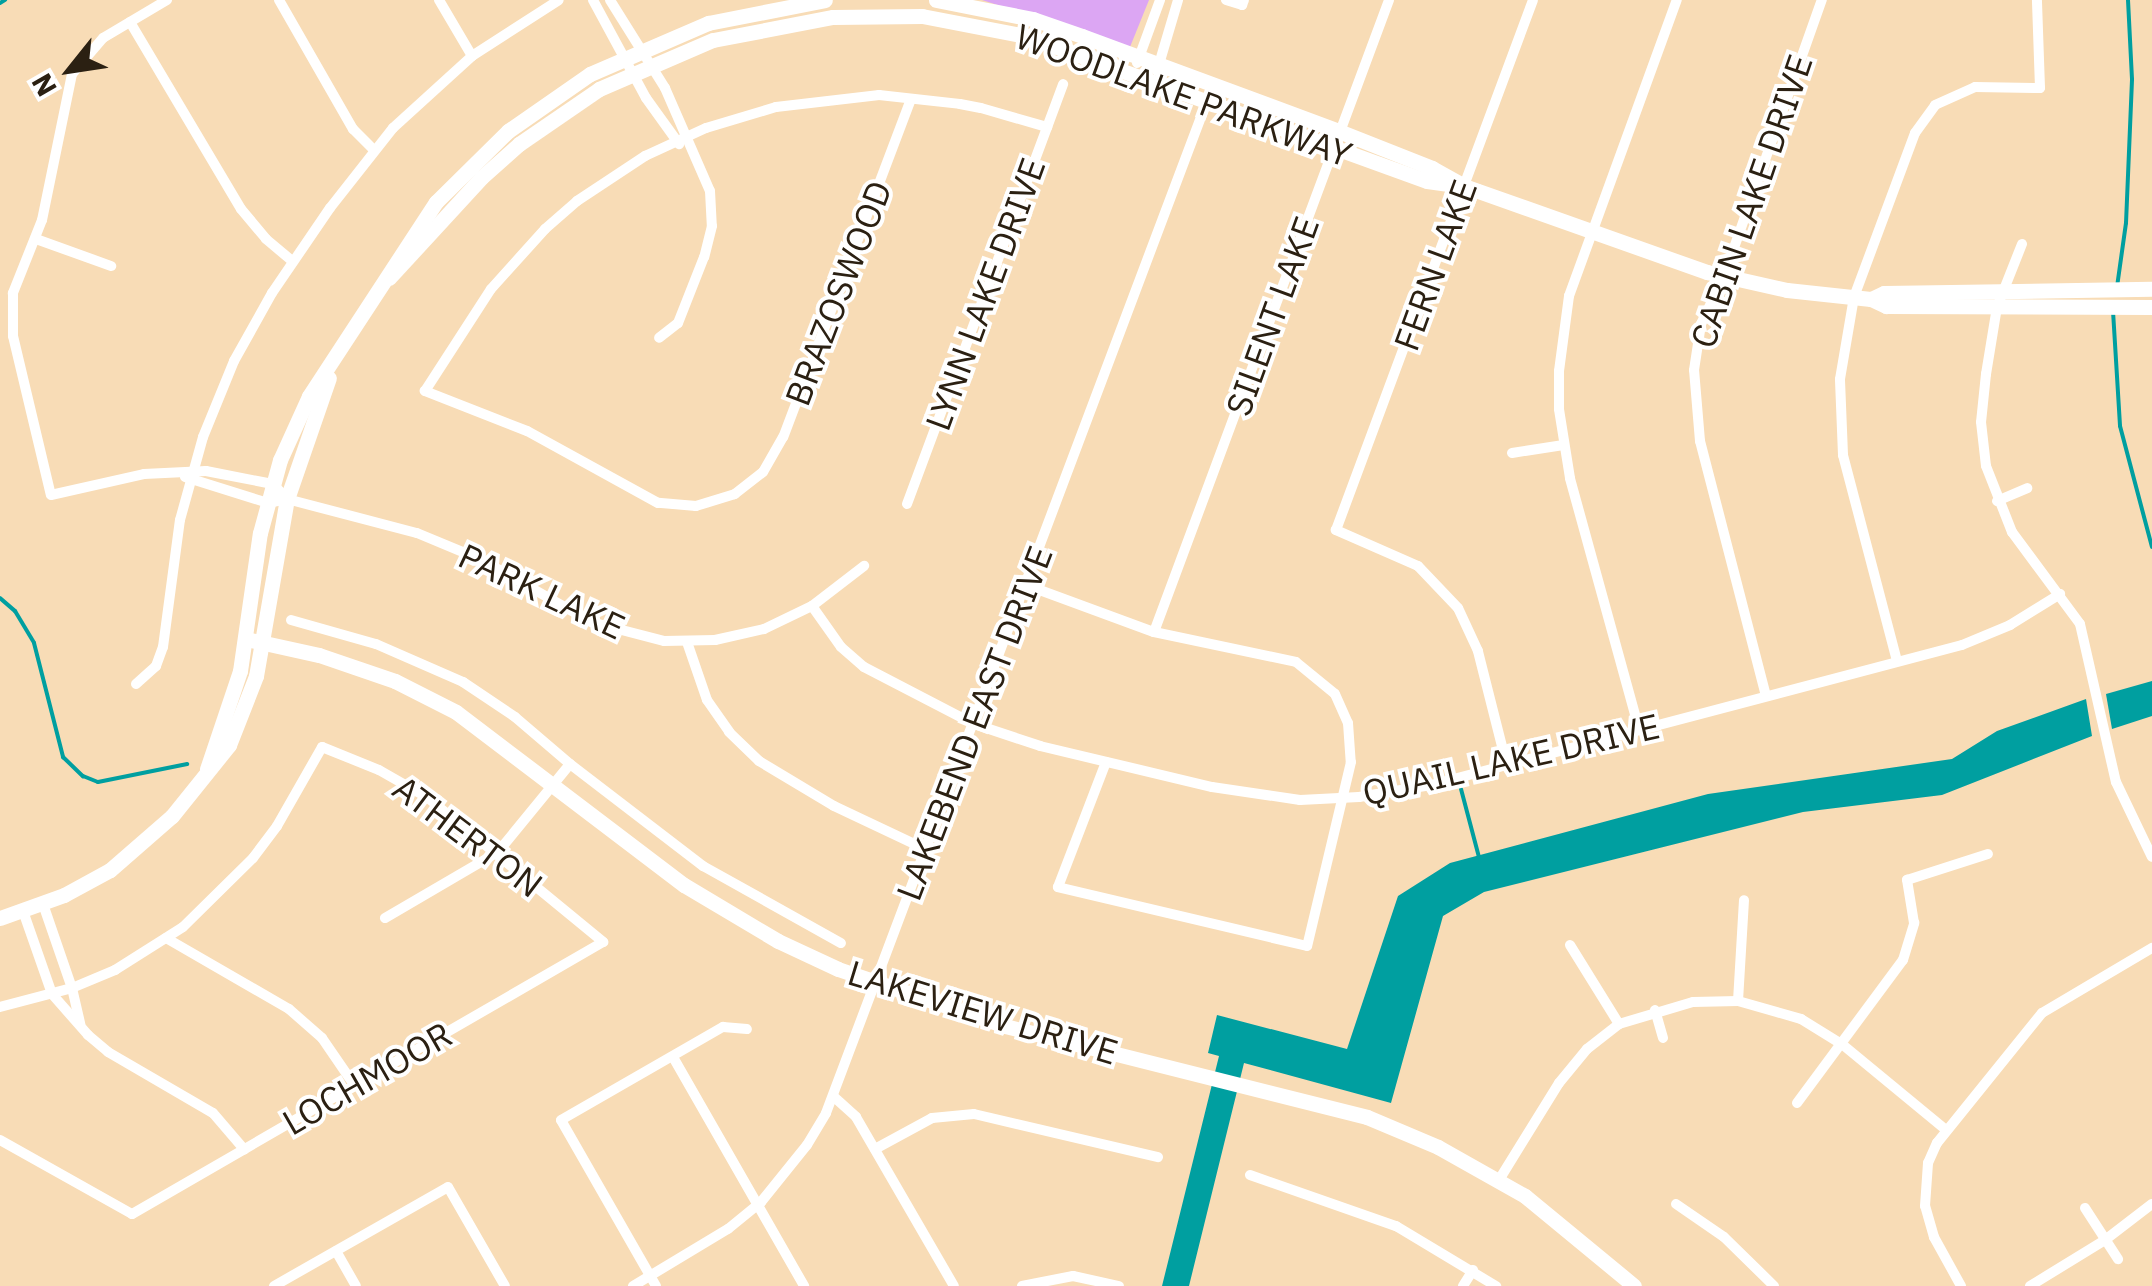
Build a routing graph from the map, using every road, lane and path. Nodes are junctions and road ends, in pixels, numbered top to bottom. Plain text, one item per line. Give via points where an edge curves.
1 (166, 0) edge
2 (279, 0) edge
3 (439, 0) edge
4 (559, 0) edge
5 (593, 0) edge
6 (610, 0) edge
7 (825, 0) edge
8 (936, 0) edge
9 (1160, 0) edge
10 (1178, 0) edge
11 (1226, 0) edge
12 (1390, 0) edge
13 (1533, 0) edge
14 (1677, 0) edge
15 (1822, 0) edge
16 (2037, 0) edge
17 (1243, 2) edge
18 (622, 16) junction
19 (130, 22) junction
20 (1150, 24) junction
21 (606, 26) junction
22 (1169, 30) junction
23 (642, 48) junction
24 (472, 56) junction
25 (622, 58) junction
26 (652, 63) junction
27 (1136, 65) junction
28 (632, 73) junction
29 (1156, 73) junction
30 (1063, 84) dead end
31 (1214, 85) junction
32 (670, 98) junction
33 (911, 99) junction
34 (1208, 102) junction
35 (653, 107) junction
36 (1047, 126) junction
37 (1341, 132) junction
38 (689, 136) junction
39 (675, 142) junction
40 (1334, 148) junction
41 (374, 150) junction
42 (690, 150) junction
43 (1464, 186) junction
44 (1590, 232) junction
45 (36, 239) junction
46 (2022, 244) dead end
47 (294, 262) junction
48 (112, 266) dead end
49 (1724, 276) junction
50 (390, 278) junction
51 (2004, 289) junction
52 (2152, 289) edge
53 (1854, 297) junction
54 (1872, 299) junction
55 (1997, 308) junction
56 (2152, 308) edge
57 (659, 338) dead end
58 (333, 365) junction
59 (1563, 445) junction
60 (1512, 453) dead end
61 (191, 476) junction
62 (234, 478) junction
63 (272, 484) junction
64 (2027, 488) dead end
65 (231, 494) junction
66 (286, 499) junction
67 (1997, 500) junction
68 (268, 504) junction
69 (907, 504) dead end
70 (864, 566) dead end
71 (1026, 585) junction
72 (2060, 594) junction
73 (812, 606) junction
74 (291, 620) dead end
75 (1154, 632) junction
76 (255, 641) junction
77 (687, 642) junction
78 (1898, 662) junction
79 (136, 684) dead end
80 (1766, 696) junction
81 (974, 724) junction
82 (1639, 729) junction
83 (1106, 762) junction
84 (570, 764) junction
85 (1507, 766) junction
86 (553, 784) junction
87 (1342, 798) junction
88 (927, 850) junction
89 (498, 852) junction
90 (1988, 854) dead end
91 (2152, 857) edge
92 (1744, 900) dead end
93 (42, 904) junction
94 (23, 911) junction
95 (0, 918) edge
96 (385, 918) dead end
97 (166, 938) junction
98 (603, 942) joint
99 (841, 942) dead end
100 (1570, 945) dead end
101 (2152, 948) edge
102 (876, 985) junction
103 (72, 988) junction
104 (52, 994) junction
105 (1738, 1001) junction
106 (0, 1007) edge
107 (1654, 1010) junction
108 (1619, 1024) junction
109 (80, 1025) junction
110 (747, 1029) dead end
111 (1663, 1038) dead end
112 (1843, 1045) junction
113 (672, 1057) junction
114 (355, 1086) junction
115 (833, 1096) junction
116 (1797, 1103) dead end
117 (1946, 1130) junction
118 (0, 1140) edge
119 (244, 1149) junction
120 (875, 1149) junction
121 (1158, 1157) dead end
122 (1250, 1175) dead end
123 (1499, 1180) junction
124 (1676, 1204) dead end
125 (2152, 1204) edge
126 (758, 1205) junction
127 (2085, 1208) dead end
128 (2105, 1240) junction
129 (336, 1251) junction
130 (2118, 1259) dead end
131 (1473, 1270) junction
132 (653, 1281) edge
133 (274, 1286) edge
134 (356, 1286) edge
135 (506, 1286) edge
136 (633, 1286) edge
137 (804, 1286) edge
138 (954, 1286) edge
139 (1022, 1286) edge
140 (1120, 1286) edge
141 (1463, 1286) edge
142 (1496, 1286) edge
143 (1634, 1286) edge
144 (1774, 1286) edge
145 (1961, 1286) edge
146 (2030, 1286) edge

1 - 19 street
2 - 41 street via 353,129
3 - 24 street
4 - 24 street
5 - 21 street
6 - 18 street
7 - 23 street, WOODLAKE PARKWAY via 736,16
8 - 27 street, WOODLAKE PARKWAY via 1032,19
9 - 20 street
10 - 22 street
11 - 17 street
12 - 37 street, SILENT LAKE
13 - 43 street, FERN LAKE
14 - 44 street
15 - 49 street, CABIN LAKE DRIVE
16 - 53 street via 2040,88 1976,87 1935,104 1915,133
18 - 21 street
18 - 23 street
19 - 45 street via 90,48 72,74
19 - 47 street via 241,209
20 - 22 street
20 - 27 street
21 - 25 street
22 - 29 street
23 - 25 street, WOODLAKE PARKWAY
23 - 26 street
24 - 41 street
25 - 28 street
25 - 50 street, WOODLAKE PARKWAY via 546,102 470,165 406,241
26 - 27 street, WOODLAKE PARKWAY via 754,29 876,15 970,22
26 - 28 street, WOODLAKE PARKWAY
26 - 32 street
27 - 29 street, WOODLAKE PARKWAY
28 - 35 street
28 - 50 street, WOODLAKE PARKWAY via 519,144
29 - 31 street, WOODLAKE PARKWAY
29 - 34 street, WOODLAKE PARKWAY
30 - 36 street, LYNN LAKE DRIVE
31 - 34 street, LAKEBEND EAST DRIVE
31 - 37 street, WOODLAKE PARKWAY
32 - 35 street
32 - 38 street
33 - 36 street
33 - 38 street via 797,103
33 - 39 street, BRAZOSWOOD via 783,437 754,480 708,504 658,502 541,438 425,390 491,289 544,229 599,186
34 - 40 street, WOODLAKE PARKWAY
34 - 71 street, LAKEBEND EAST DRIVE
35 - 39 street
36 - 69 street, LYNN LAKE DRIVE
37 - 40 street, SILENT LAKE
37 - 43 street, WOODLAKE PARKWAY
38 - 39 street
38 - 42 street
39 - 42 street
40 - 43 street, WOODLAKE PARKWAY via 1427,181
40 - 75 street, SILENT LAKE
41 - 47 street
42 - 57 street via 710,191 712,226 678,324
43 - 44 street, WOODLAKE PARKWAY
43 - 85 street, FERN LAKE via 1336,530 1418,566 1458,608 1478,651
44 - 49 street, WOODLAKE PARKWAY
44 - 59 street via 1562,333
45 - 48 street
45 - 61 street via 16,280 10,319 52,496 144,474
46 - 51 street
47 - 61 street via 240,350
49 - 53 street, WOODLAKE PARKWAY
49 - 80 street, CABIN LAKE DRIVE via 1702,324 1694,406
50 - 58 street, WOODLAKE PARKWAY
51 - 52 street, WOODLAKE PARKWAY
51 - 54 street, WOODLAKE PARKWAY via 1884,292
51 - 55 street
53 - 54 street, WOODLAKE PARKWAY
53 - 78 street via 1840,378 1844,454
54 - 55 street, WOODLAKE PARKWAY via 1886,306
55 - 56 street, WOODLAKE PARKWAY
55 - 67 street via 1981,422
58 - 63 street, WOODLAKE PARKWAY via 309,396
58 - 66 street, WOODLAKE PARKWAY
59 - 60 street
59 - 82 street
61 - 62 street
61 - 65 street
61 - 79 street via 162,648 156,666
62 - 63 street
62 - 65 street
63 - 66 street
63 - 68 street, WOODLAKE PARKWAY
64 - 67 street
65 - 68 street
66 - 68 street
66 - 76 street, WOODLAKE PARKWAY
66 - 77 street, PARK LAKE via 417,533 614,631
67 - 72 street via 2032,564
68 - 76 street, WOODLAKE PARKWAY
70 - 73 street, PARK LAKE
71 - 75 street
71 - 81 street, LAKEBEND EAST DRIVE
72 - 78 street, QUAIL LAKE DRIVE via 1979,639
72 - 91 street via 2087,643 2116,782
73 - 77 street, PARK LAKE via 764,629
73 - 81 street, QUAIL LAKE DRIVE via 841,648 864,667
74 - 84 street via 376,644 462,682
75 - 87 street via 1275,655 1321,679 1350,732
76 - 86 street, LAKEVIEW DRIVE via 396,681 456,712
76 - 93 street, WOODLAKE PARKWAY via 229,745 172,816 131,854
77 - 88 street via 707,700 759,761
78 - 80 street, QUAIL LAKE DRIVE
80 - 82 street, QUAIL LAKE DRIVE
81 - 83 street, QUAIL LAKE DRIVE
81 - 88 street, LAKEBEND EAST DRIVE
82 - 85 street, QUAIL LAKE DRIVE
83 - 87 street, QUAIL LAKE DRIVE via 1267,797
83 - 87 street via 1058,887 1307,946
84 - 86 street
84 - 99 street via 704,866
85 - 87 street, QUAIL LAKE DRIVE
86 - 89 street
86 - 102 street, LAKEVIEW DRIVE via 724,911
88 - 102 street, LAKEBEND EAST DRIVE
89 - 96 street
89 - 97 street, ATHERTON via 428,798 322,747 253,858
89 - 98 street, ATHERTON
90 - 112 street via 1907,880 1914,923 1903,960
92 - 105 street
93 - 94 street, WOODLAKE PARKWAY
93 - 103 street
94 - 95 street, WOODLAKE PARKWAY
94 - 104 street
97 - 103 street
97 - 114 street via 289,1009 329,1046
98 - 114 street, LOCHMOOR
100 - 108 street
101 - 117 street via 2042,1012
102 - 115 street, LAKEBEND EAST DRIVE
102 - 123 street, LAKEVIEW DRIVE via 1005,1026 1367,1118
103 - 104 street
103 - 109 street
104 - 106 street
104 - 109 street
105 - 107 street
105 - 112 street via 1801,1019
107 - 108 street
107 - 111 street
108 - 123 street via 1574,1063
109 - 119 street via 108,1052 213,1113
110 - 113 street via 724,1027
112 - 116 street
112 - 117 street
113 - 126 street
113 - 132 street via 561,1120
114 - 119 street, LOCHMOOR
115 - 120 street
115 - 126 street, LAKEBEND EAST DRIVE via 807,1146
117 - 145 street via 1928,1163 1924,1206
118 - 119 street, LOCHMOOR via 132,1214
120 - 121 street via 932,1118 974,1114
120 - 138 street
122 - 131 street via 1379,1219
123 - 143 street, LAKEVIEW DRIVE
124 - 144 street via 1724,1236
125 - 128 street
126 - 132 street, LAKEBEND EAST DRIVE
126 - 137 street
127 - 128 street
128 - 130 street
128 - 146 street
129 - 133 street
129 - 134 street
129 - 135 street via 448,1187
131 - 141 street
131 - 142 street
132 - 136 street, LAKEBEND EAST DRIVE
139 - 140 street via 1073,1276

